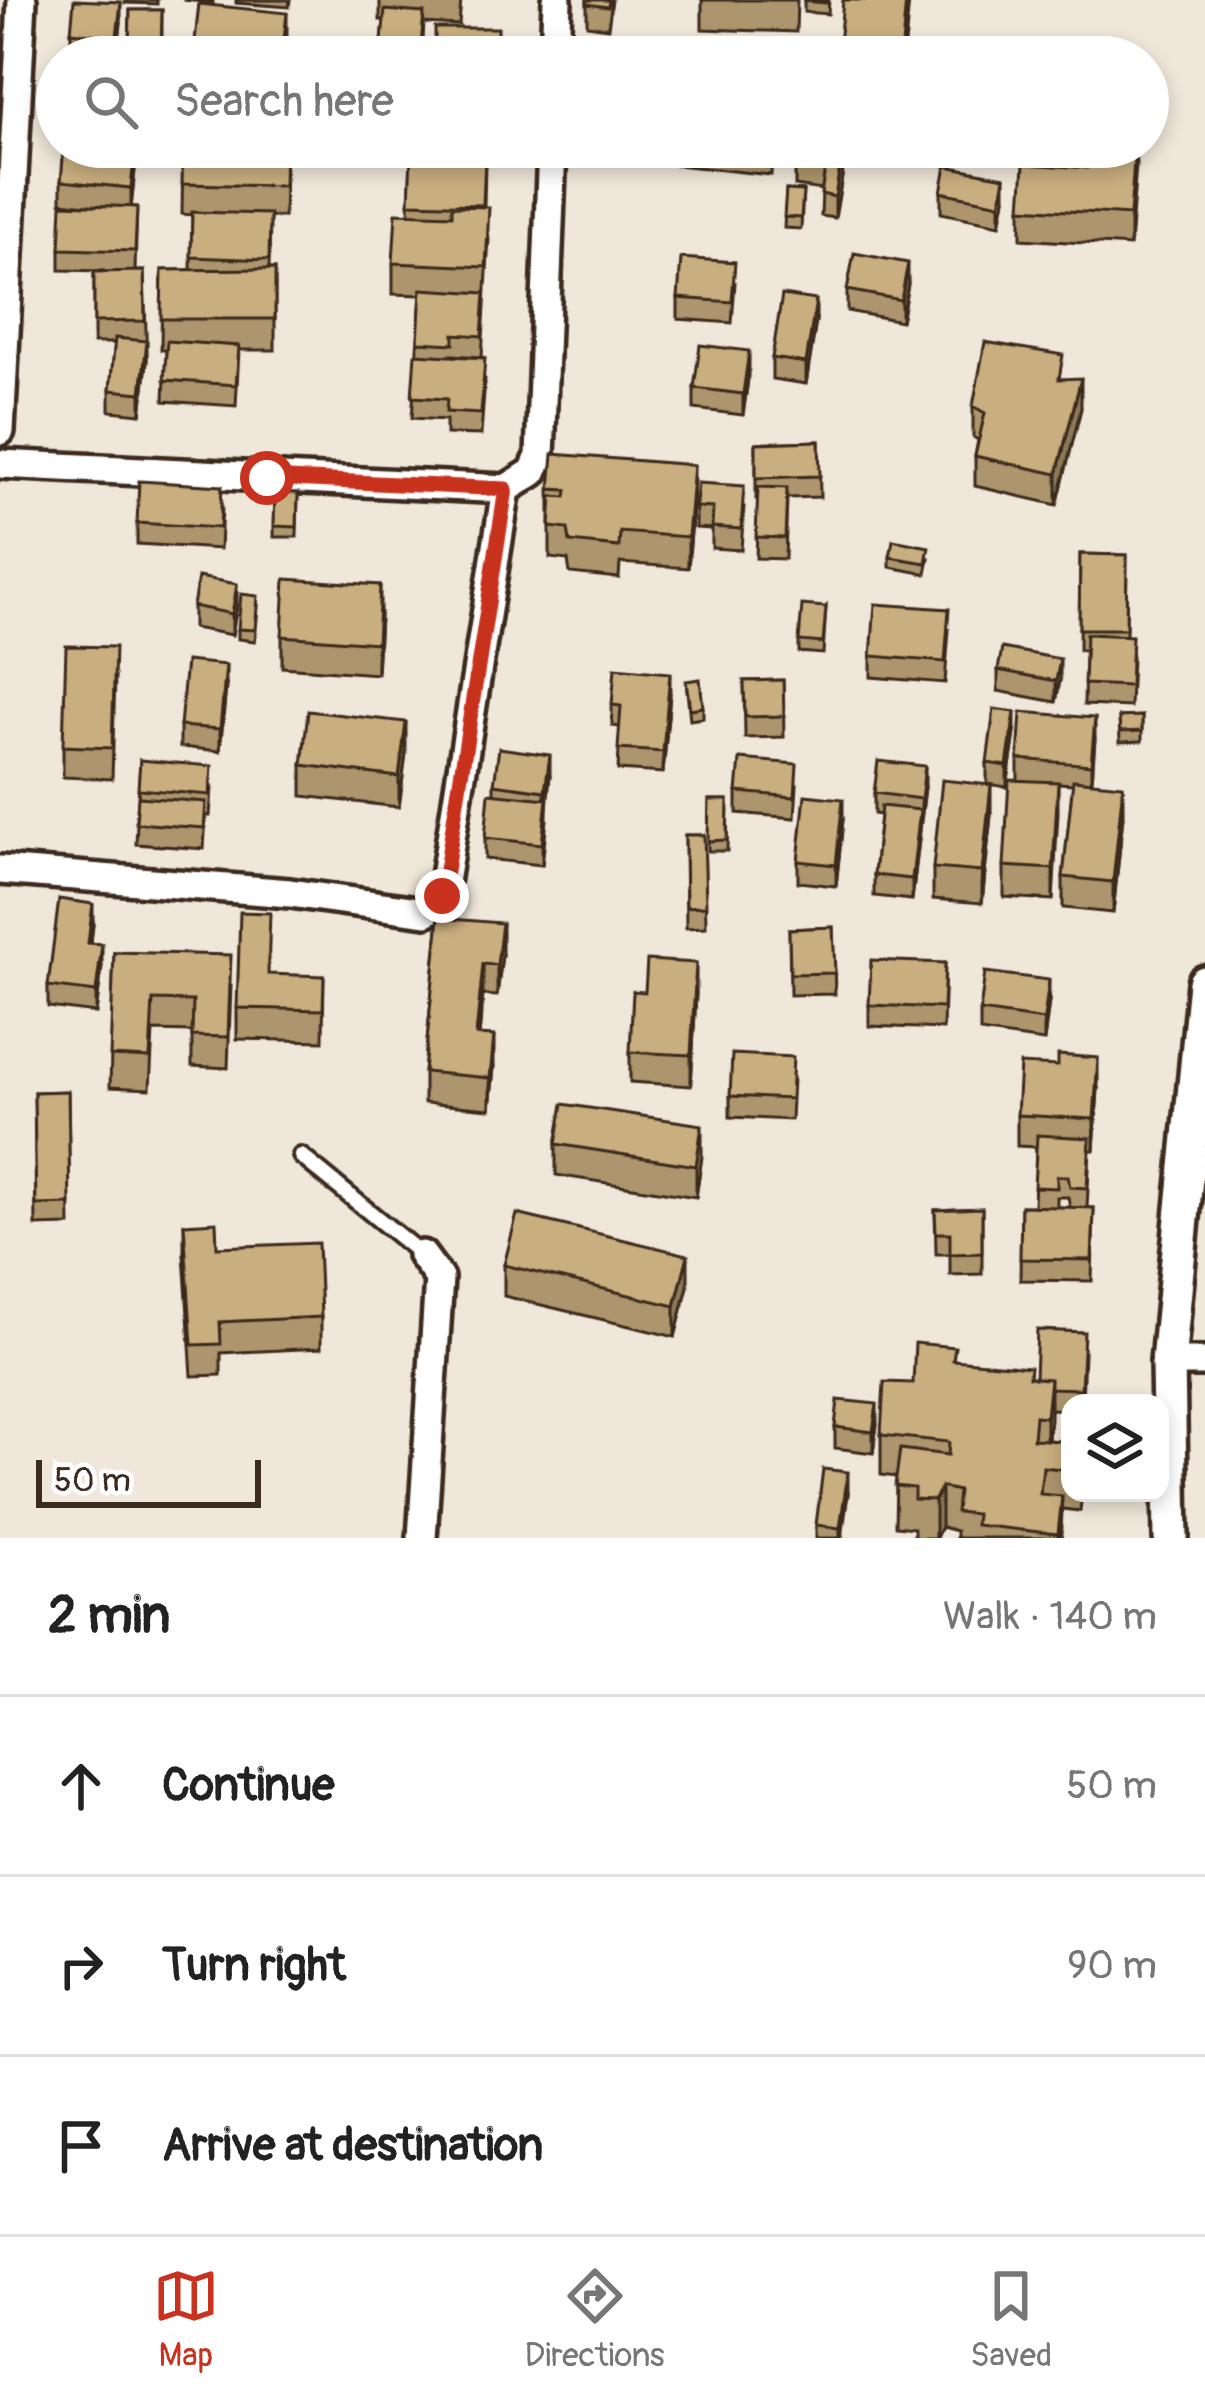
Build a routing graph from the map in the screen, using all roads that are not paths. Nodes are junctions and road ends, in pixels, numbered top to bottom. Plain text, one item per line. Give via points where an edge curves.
1 (22, 0) edge
2 (557, 0) edge
3 (556, 36) edge
4 (551, 168) edge
5 (0, 430) edge
6 (0, 464) edge
7 (506, 489) junction
8 (0, 870) edge
9 (1205, 983) edge
10 (1198, 1121) edge
11 (301, 1156) dead end
12 (422, 1255) joint
13 (1168, 1362) junction
14 (1205, 1362) edge
15 (422, 1538) edge
16 (1171, 1538) edge

1 - 5 street
2 - 3 street
4 - 7 street via 540,456 533,472
6 - 7 street
7 - 8 street via 435,908
9 - 10 street
10 - 13 street
11 - 12 lane
12 - 15 street via 439,1278
13 - 14 street
13 - 16 street

